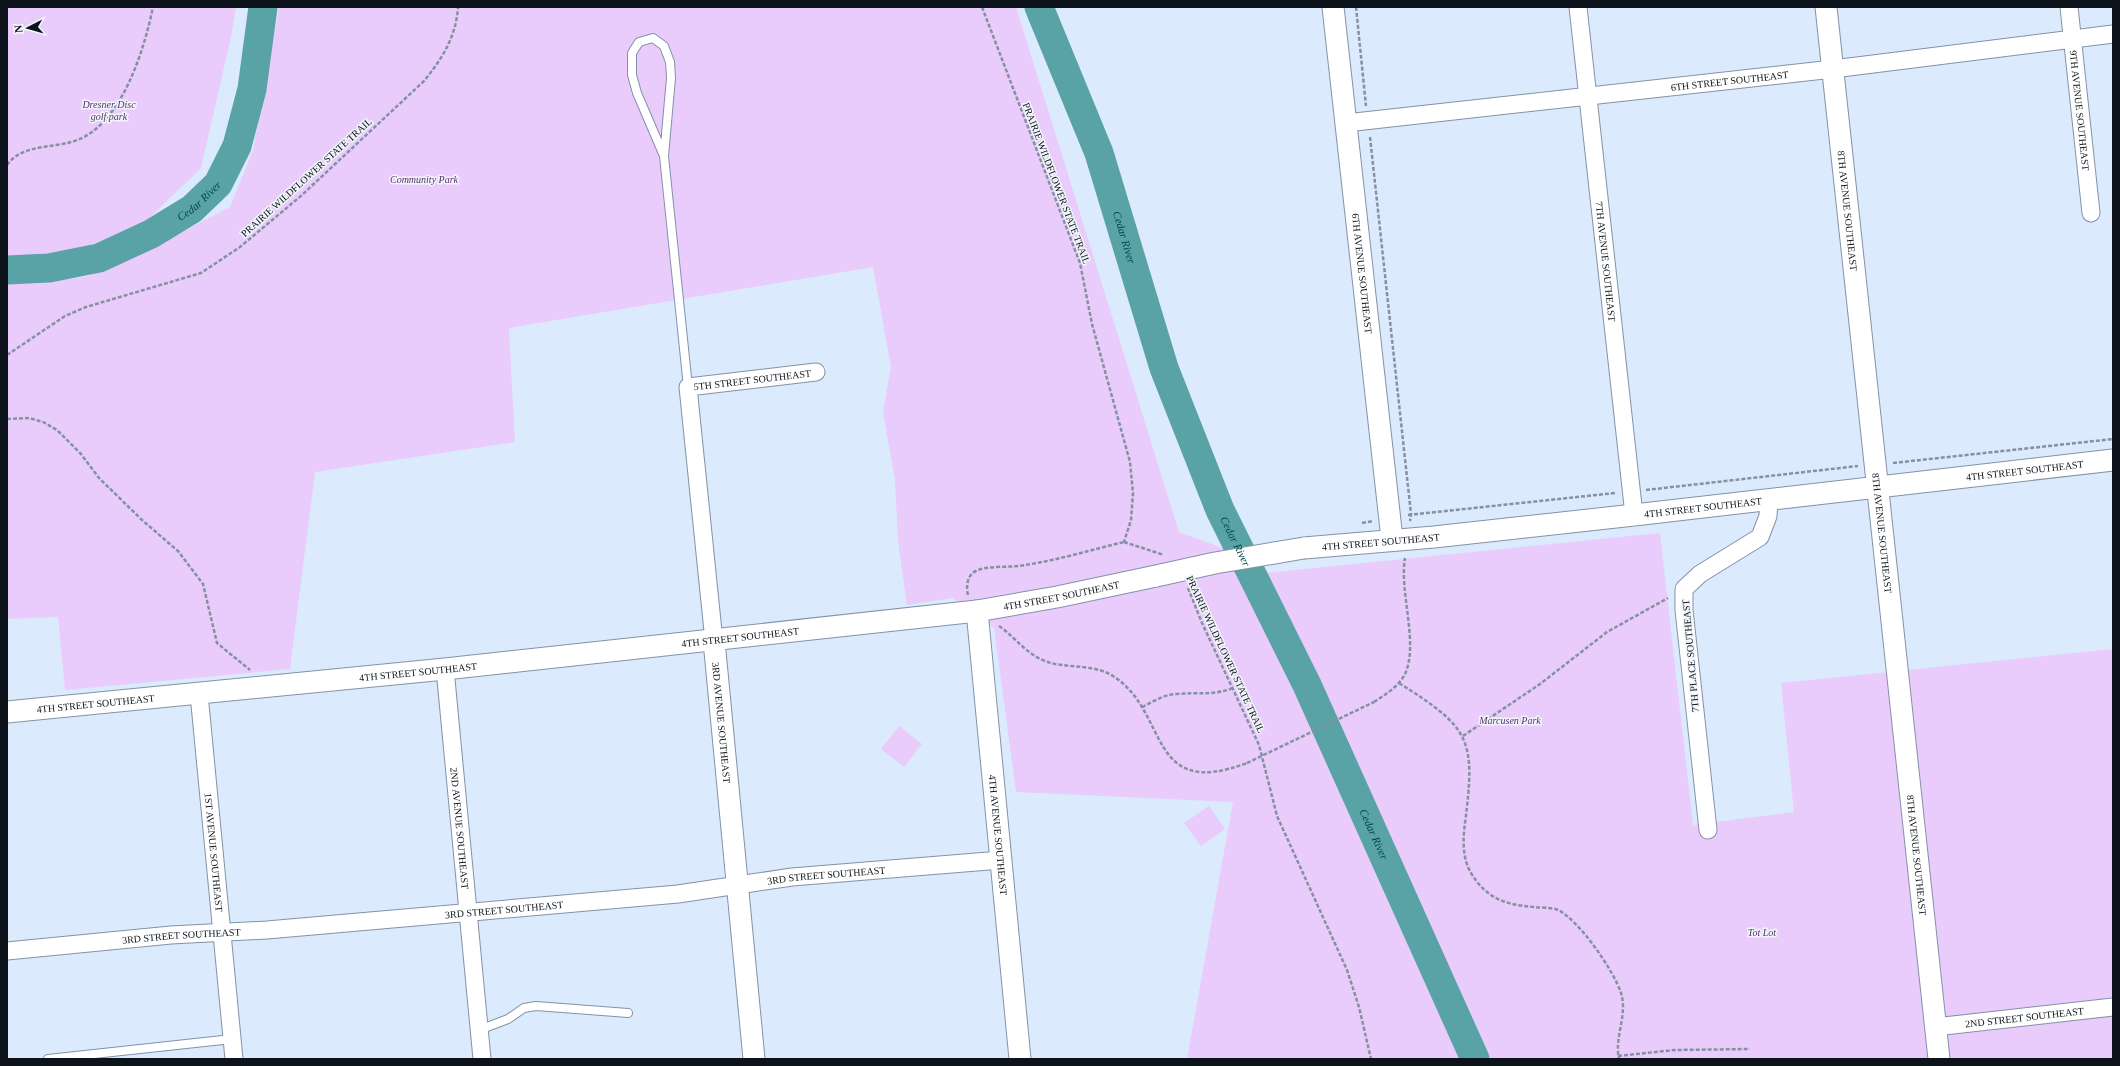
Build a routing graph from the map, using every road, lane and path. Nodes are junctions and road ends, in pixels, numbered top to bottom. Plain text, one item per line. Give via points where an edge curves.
1 (153, 7) edge
2 (458, 7) edge
3 (982, 7) edge
4 (1333, 7) edge
5 (1356, 7) edge
6 (1578, 7) edge
7 (1826, 7) edge
8 (2068, 7) edge
9 (2113, 34) edge
10 (2072, 39) junction
11 (1833, 69) junction
12 (1588, 96) junction
13 (1368, 121) junction
14 (1346, 123) junction
15 (664, 156) junction
16 (7, 165) edge
17 (2091, 213) dead end
18 (7, 355) edge
19 (816, 372) dead end
20 (688, 387) junction
21 (7, 419) edge
22 (2113, 439) edge
23 (2113, 460) edge
24 (1876, 464) junction
25 (1878, 488) junction
26 (1631, 492) junction
27 (1769, 499) junction
28 (1411, 514) junction
29 (1634, 515) junction
30 (1400, 539) junction
31 (1124, 542) junction
32 (1167, 558) dead end
33 (1188, 587) dead end
34 (1684, 589) junction
35 (977, 611) junction
36 (714, 641) junction
37 (445, 669) junction
38 (1399, 683) junction
39 (267, 687) junction
40 (1233, 688) junction
41 (199, 694) junction
42 (1142, 707) junction
43 (7, 712) edge
44 (1463, 736) junction
45 (1708, 830) dead end
46 (1002, 860) junction
47 (738, 885) junction
48 (468, 912) junction
49 (221, 932) junction
50 (7, 951) edge
51 (2113, 1007) edge
52 (628, 1013) dead end
53 (1935, 1027) junction
54 (479, 1030) junction
55 (232, 1039) junction
56 (1750, 1049) dead end
57 (1618, 1058) edge
58 (48, 1059) edge
59 (234, 1059) edge
60 (482, 1059) edge
61 (754, 1059) edge
62 (1020, 1059) edge
63 (1371, 1059) edge
64 (1939, 1059) edge

1 - 16 path via 148,31 134,71 104,122 84,138 18,154
2 - 18 path, PRAIRIE WILDFLOWER STATE TRAIL via 450,42 441,61 424,82 302,195 240,247 201,273 86,307 65,316
3 - 31 path, PRAIRIE WILDFLOWER STATE TRAIL via 1080,262 1092,324 1130,462 1133,493 1131,520
4 - 14 street, 6TH AVENUE SOUTHEAST
5 - 13 path
6 - 12 street, 7TH AVENUE SOUTHEAST
7 - 11 street, 8TH AVENUE SOUTHEAST
8 - 10 street, 9TH AVENUE SOUTHEAST
9 - 10 street, 6TH STREET SOUTHEAST
10 - 11 street, 6TH STREET SOUTHEAST
10 - 17 street, 9TH AVENUE SOUTHEAST
11 - 12 street, 6TH STREET SOUTHEAST
11 - 24 street, 8TH AVENUE SOUTHEAST
12 - 13 street, 6TH STREET SOUTHEAST
12 - 26 street, 7TH AVENUE SOUTHEAST
13 - 14 street, 6TH STREET SOUTHEAST
13 - 28 path
14 - 30 street, 6TH AVENUE SOUTHEAST
15 - 15 lane via 670,62 664,46 653,38 639,42 632,53 632,75
15 - 20 lane
19 - 20 street, 5TH STREET SOUTHEAST
20 - 36 street, 3RD AVENUE SOUTHEAST
21 - 39 path via 29,418 57,430 81,454 99,478 178,551 203,584 217,643
22 - 24 path
23 - 25 street, 4TH STREET SOUTHEAST
24 - 25 street, 8TH AVENUE SOUTHEAST
24 - 26 path
25 - 27 street, 4TH STREET SOUTHEAST
25 - 53 street, 8TH AVENUE SOUTHEAST
26 - 28 path
26 - 29 street, 7TH AVENUE SOUTHEAST
27 - 29 street, 4TH STREET SOUTHEAST
27 - 34 street, 7TH PLACE SOUTHEAST via 1768,516 1760,537 1700,574
28 - 30 path
29 - 30 street, 4TH STREET SOUTHEAST
30 - 35 street, 4TH STREET SOUTHEAST, bridge via 1304,548
30 - 38 path via 1404,562 1409,657 1405,674
31 - 32 path via 1161,553
31 - 35 path via 1011,568 976,570 967,581 968,594
33 - 40 path, PRAIRIE WILDFLOWER STATE TRAIL
34 - 44 path via 1607,632 1540,684
34 - 45 street, 7TH PLACE SOUTHEAST via 1684,610
35 - 36 street, 4TH STREET SOUTHEAST
35 - 42 path via 1011,634 1029,653 1046,662 1094,668 1112,675 1129,689
35 - 46 street, 4TH AVENUE SOUTHEAST
36 - 37 street, 4TH STREET SOUTHEAST
36 - 47 street, 3RD AVENUE SOUTHEAST
37 - 39 street, 4TH STREET SOUTHEAST
37 - 48 street, 2ND AVENUE SOUTHEAST
38 - 42 path, bridge via 1374,702 1247,763 1218,772 1187,768 1174,762 1159,741
38 - 44 path via 1431,703
39 - 41 street, 4TH STREET SOUTHEAST
40 - 42 path via 1208,695 1177,694 1163,697
40 - 63 path, PRAIRIE WILDFLOWER STATE TRAIL via 1259,746 1277,816 1347,970 1360,1008
41 - 43 street, 4TH STREET SOUTHEAST
41 - 49 street, 1ST AVENUE SOUTHEAST
44 - 57 path via 1470,764 1464,844 1470,872 1482,888 1496,899 1509,905 1556,910 1580,928 1621,993 1622,1018
46 - 47 street, 3RD STREET SOUTHEAST via 792,877
46 - 62 street, 4TH AVENUE SOUTHEAST
47 - 48 street, 3RD STREET SOUTHEAST via 678,894
47 - 61 street, 3RD AVENUE SOUTHEAST
48 - 49 street, 3RD STREET SOUTHEAST
48 - 54 street, 2ND AVENUE SOUTHEAST
49 - 50 street, 3RD STREET SOUTHEAST
49 - 55 street, 1ST AVENUE SOUTHEAST
51 - 53 street, 2ND STREET SOUTHEAST
52 - 54 lane via 536,1006 524,1008 494,1026
53 - 64 street, 8TH AVENUE SOUTHEAST
54 - 60 street, 2ND AVENUE SOUTHEAST
55 - 58 lane
55 - 59 street, 1ST AVENUE SOUTHEAST
56 - 57 path via 1674,1050

